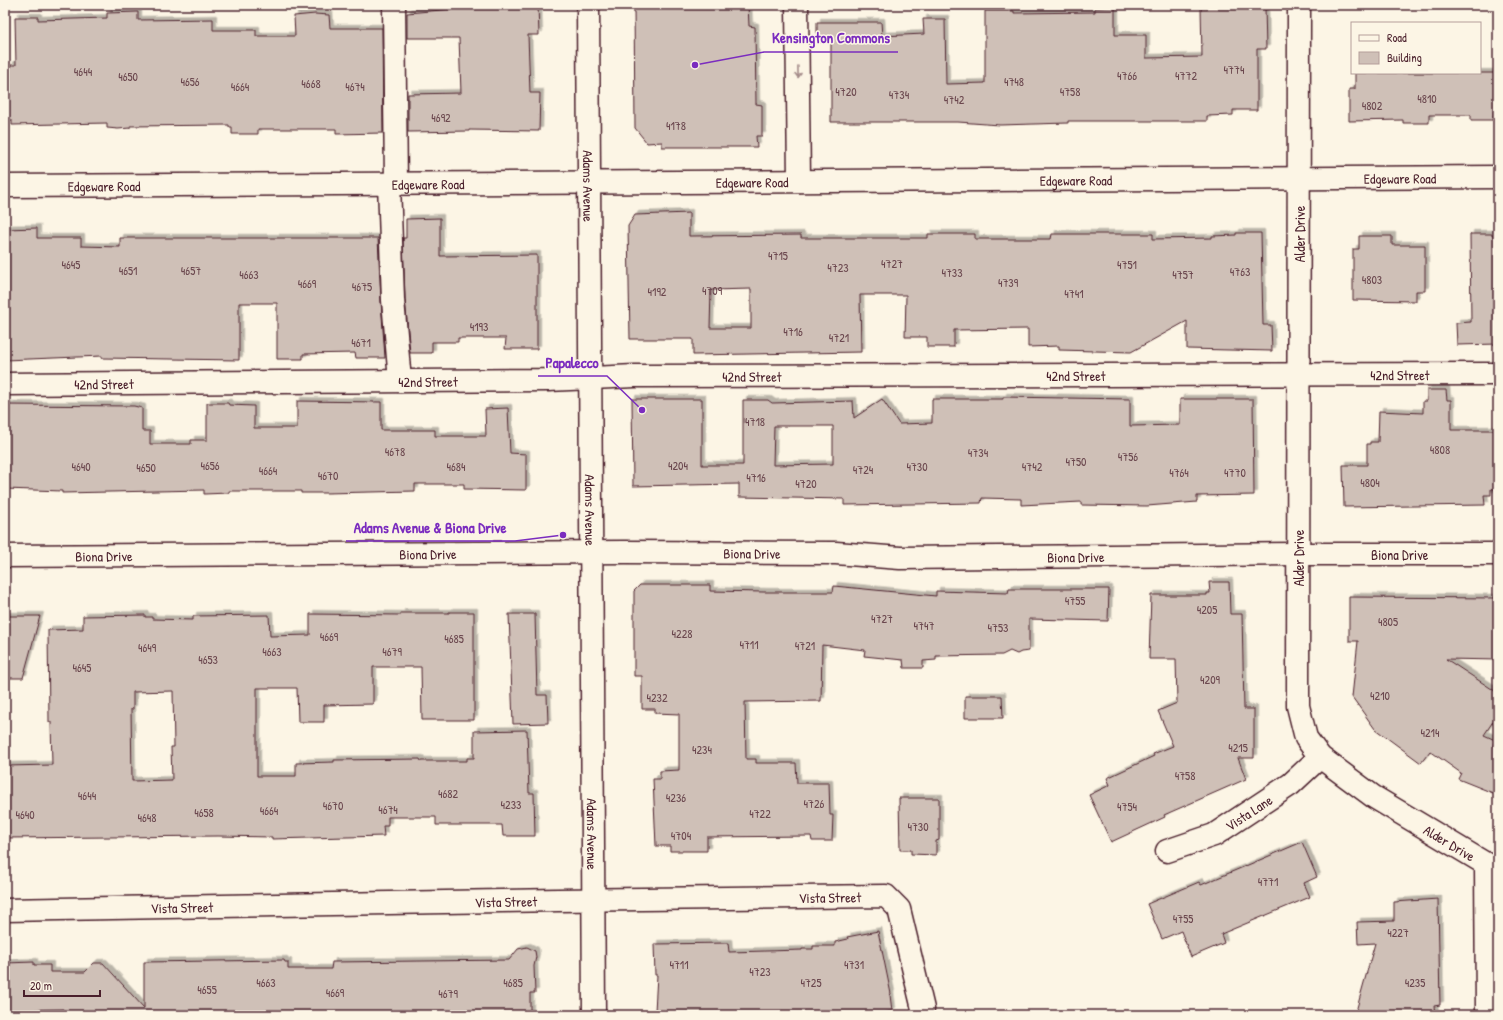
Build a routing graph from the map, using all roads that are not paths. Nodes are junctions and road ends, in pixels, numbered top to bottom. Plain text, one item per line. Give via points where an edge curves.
1 (394, 5) edge
2 (588, 5) edge
3 (797, 5) edge
4 (1299, 5) edge
5 (1498, 177) edge
6 (1299, 178) junction
7 (799, 181) junction
8 (589, 182) junction
9 (392, 183) junction
10 (5, 186) edge
11 (1498, 374) edge
12 (1299, 376) junction
13 (590, 379) junction
14 (400, 382) junction
15 (5, 384) edge
16 (591, 552) junction
17 (1298, 554) junction
18 (1498, 554) edge
19 (5, 556) edge
20 (1320, 757) junction
21 (1166, 851) dead end
22 (1492, 866) edge
23 (593, 900) junction
24 (5, 910) edge
25 (922, 1009) dead end
26 (594, 1015) edge
27 (1487, 1015) edge

1 - 9 street
2 - 8 street, Adams Avenue
3 -> 7 street
4 - 6 street, Alder Drive
5 - 6 street, Edgeware Road
6 - 7 street, Edgeware Road
6 - 12 street, Alder Drive
7 - 8 street, Edgeware Road
8 - 9 street, Edgeware Road
8 - 13 street, Adams Avenue
9 - 10 street, Edgeware Road
9 - 14 street via 393,300
11 - 12 street, 42nd Street
12 - 13 street, 42nd Street via 635,376
12 - 17 street, Alder Drive
13 - 14 street, 42nd Street
13 - 16 street, Adams Avenue
14 - 15 street, 42nd Street
16 - 17 street, Biona Drive via 836,553 900,558
16 - 19 street, Biona Drive
16 - 23 street, Adams Avenue
17 - 18 street, Biona Drive
17 - 20 street, Alder Drive via 1298,706 1306,738
20 - 21 street, Vista Lane via 1291,784 1214,835
20 - 22 street, Alder Drive via 1374,797
22 - 27 street, Alder Drive
23 - 24 street, Vista Street
23 - 25 street, Vista Street via 886,896 899,909
23 - 26 street, Adams Avenue

